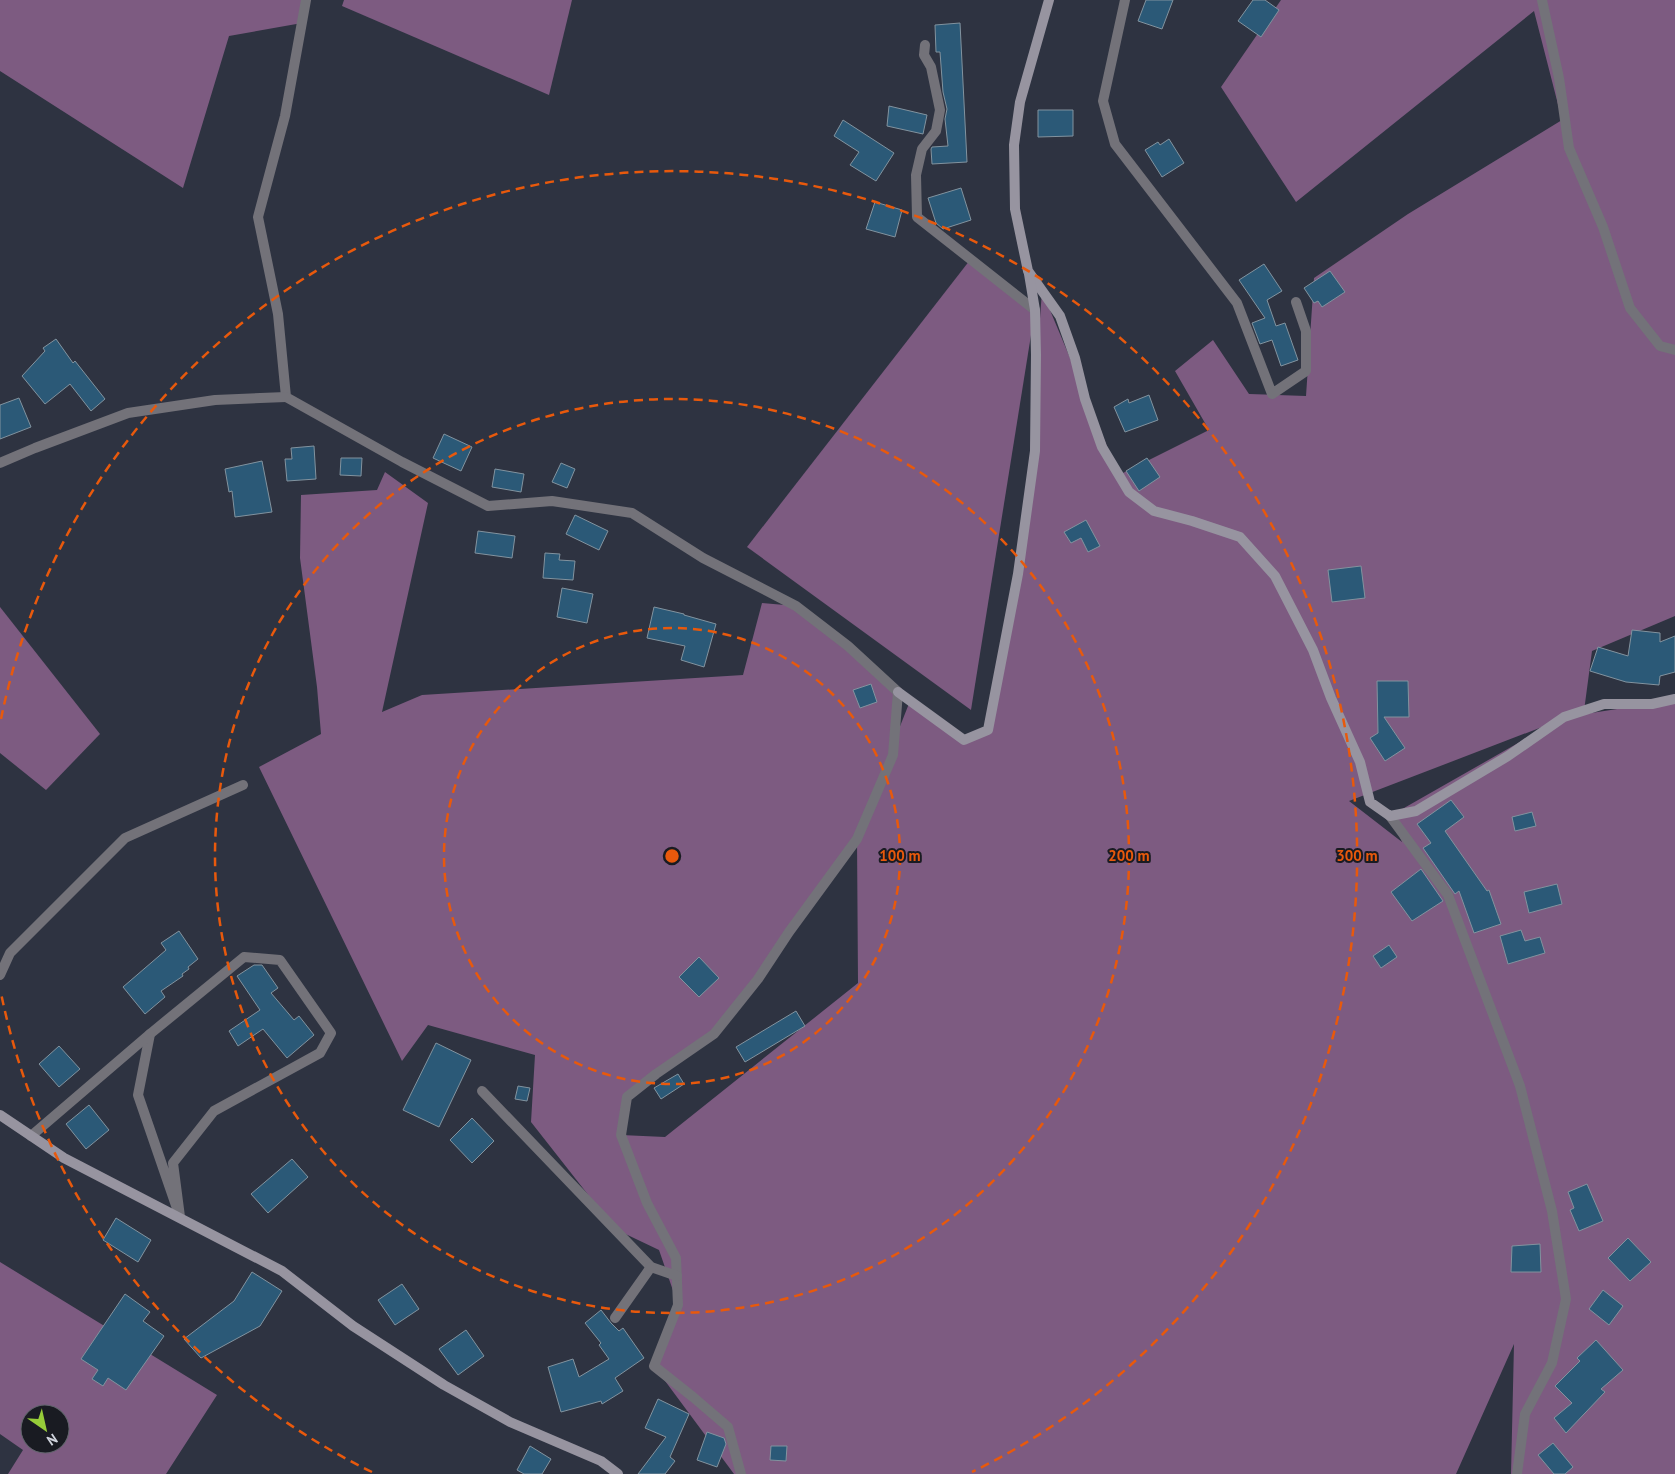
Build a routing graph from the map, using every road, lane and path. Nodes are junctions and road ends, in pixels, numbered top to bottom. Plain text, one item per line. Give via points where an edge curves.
1 (306, 0) edge
2 (1049, 0) edge
3 (1125, 0) edge
4 (1542, 0) edge
5 (925, 45) dead end
6 (1028, 271) junction
7 (1296, 302) dead end
8 (1035, 310) junction
9 (1675, 350) edge
10 (286, 397) junction
11 (0, 463) edge
12 (898, 692) junction
13 (1675, 699) edge
14 (244, 785) dead end
15 (1390, 816) junction
16 (0, 975) edge
17 (150, 1034) junction
18 (482, 1091) dead end
19 (0, 1115) edge
20 (31, 1136) junction
21 (180, 1217) junction
22 (651, 1266) junction
23 (677, 1276) junction
24 (616, 1318) dead end
25 (618, 1474) edge
26 (741, 1474) edge
27 (1517, 1474) edge

1 - 10 street via 285,116 258,217 278,314
2 - 6 street via 1020,102 1014,145 1015,209
3 - 7 street via 1103,101 1115,144 1236,303 1272,394 1306,371 1306,331
4 - 9 street via 1559,78 1569,148 1603,227 1630,308 1660,346
5 - 8 street via 924,55 931,67 940,110 936,131 922,149 916,175 917,217
6 - 8 street
6 - 15 street via 1060,316 1102,447 1129,492 1154,511 1240,537 1275,576 1313,650 1360,762 1370,802
8 - 12 street via 1035,452 1018,574 988,730 964,740
10 - 11 street via 215,400 128,413
10 - 12 street via 488,506 552,501 632,513 703,558 796,606 848,646
12 - 23 street via 893,755 857,839 758,979 714,1034 627,1097 621,1135 646,1203 676,1258
13 - 15 street via 1652,704 1604,704 1564,717 1508,756 1416,811
14 - 16 street via 125,838 10,953
15 - 27 street via 1448,895 1520,1086 1552,1211 1566,1299 1552,1363 1525,1414
17 - 20 street
17 - 21 street via 138,1095
17 - 21 street via 244,957 280,960 331,1033 320,1053 214,1111 173,1163
18 - 22 street
19 - 20 street
20 - 21 street via 64,1158
21 - 25 street via 282,1271 353,1326 444,1385 510,1422 602,1461
22 - 23 street
22 - 24 street
23 - 26 street via 678,1306 654,1366 728,1427

